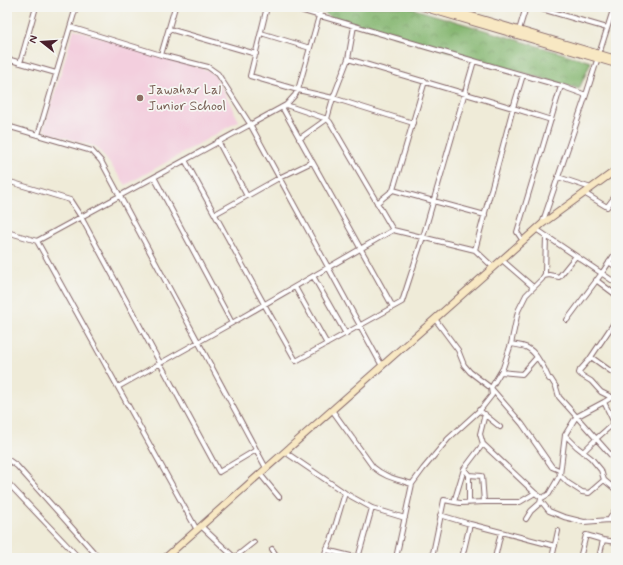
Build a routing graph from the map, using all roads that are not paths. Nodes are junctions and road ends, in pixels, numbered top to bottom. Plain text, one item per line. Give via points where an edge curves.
1 (36, 7) edge
2 (76, 7) edge
3 (175, 7) edge
4 (267, 7) edge
5 (290, 7) edge
6 (322, 7) edge
7 (422, 7) edge
8 (441, 7) edge
9 (526, 7) edge
10 (535, 7) edge
11 (614, 7) edge
12 (319, 16) junction
13 (354, 26) junction
14 (70, 27) junction
15 (607, 28) junction
16 (169, 29) junction
17 (519, 30) junction
18 (260, 33) junction
19 (310, 48) junction
20 (256, 54) junction
21 (161, 55) junction
22 (598, 56) junction
23 (348, 58) junction
24 (7, 59) edge
25 (616, 59) edge
26 (474, 61) junction
27 (20, 63) junction
28 (616, 64) edge
29 (56, 73) junction
30 (523, 75) junction
31 (425, 82) junction
32 (561, 86) junction
33 (298, 90) junction
34 (465, 93) junction
35 (586, 95) junction
36 (333, 98) junction
37 (284, 106) junction
38 (513, 108) junction
39 (327, 119) junction
40 (551, 120) junction
41 (413, 123) junction
42 (250, 124) junction
43 (7, 126) edge
44 (38, 135) junction
45 (299, 138) junction
46 (218, 142) junction
47 (185, 160) junction
48 (312, 162) junction
49 (616, 170) edge
50 (154, 177) junction
51 (558, 177) junction
52 (279, 178) junction
53 (7, 181) edge
54 (591, 188) junction
55 (393, 190) junction
56 (584, 193) junction
57 (120, 195) junction
58 (247, 196) junction
59 (616, 196) edge
60 (434, 201) junction
61 (378, 202) junction
62 (215, 214) junction
63 (485, 215) junction
64 (81, 217) junction
65 (542, 224) junction
66 (393, 230) junction
67 (536, 230) junction
68 (7, 232) edge
69 (546, 236) junction
70 (423, 237) junction
71 (37, 241) junction
72 (523, 241) junction
73 (360, 249) junction
74 (475, 250) junction
75 (616, 252) edge
76 (576, 256) junction
77 (502, 260) junction
78 (609, 262) junction
79 (328, 267) junction
80 (493, 268) junction
81 (616, 268) edge
82 (602, 273) junction
83 (314, 276) junction
84 (544, 276) junction
85 (596, 280) junction
86 (616, 283) edge
87 (295, 287) junction
88 (532, 288) junction
89 (616, 295) edge
90 (264, 304) junction
91 (393, 307) junction
92 (435, 319) junction
93 (567, 320) dead end
94 (616, 320) edge
95 (232, 323) junction
96 (360, 326) junction
97 (346, 334) junction
98 (198, 342) junction
99 (327, 344) junction
100 (511, 344) junction
101 (537, 357) junction
102 (591, 357) junction
103 (160, 364) junction
104 (382, 366) junction
105 (501, 372) junction
106 (616, 375) edge
107 (118, 387) junction
108 (492, 388) junction
109 (614, 396) edge
110 (604, 402) junction
111 (332, 410) junction
112 (479, 410) junction
113 (485, 414) junction
114 (576, 417) junction
115 (615, 425) edge
116 (500, 427) dead end
117 (565, 435) junction
118 (598, 437) junction
119 (483, 444) junction
120 (256, 450) junction
121 (285, 452) junction
122 (583, 452) junction
123 (7, 459) edge
124 (616, 461) edge
125 (266, 468) junction
126 (464, 469) junction
127 (260, 474) junction
128 (469, 475) junction
129 (560, 475) junction
130 (604, 480) junction
131 (7, 482) edge
132 (412, 484) junction
133 (616, 490) edge
134 (345, 493) junction
135 (535, 493) junction
136 (279, 497) dead end
137 (541, 500) junction
138 (454, 502) junction
139 (484, 502) junction
140 (469, 503) junction
141 (372, 508) junction
142 (616, 508) edge
143 (440, 515) junction
144 (405, 518) junction
145 (526, 520) dead end
146 (609, 520) junction
147 (616, 523) edge
148 (470, 524) junction
149 (199, 528) junction
150 (558, 531) dead end
151 (501, 532) junction
152 (604, 540) junction
153 (254, 542) dead end
154 (616, 542) edge
155 (555, 546) junction
156 (272, 549) dead end
157 (326, 550) junction
158 (75, 554) junction
159 (71, 558) edge
160 (79, 558) edge
161 (99, 558) edge
162 (165, 558) edge
163 (235, 558) edge
164 (278, 558) edge
165 (324, 558) edge
166 (359, 558) edge
167 (396, 558) edge
168 (432, 558) edge
169 (462, 558) edge
170 (495, 558) edge
171 (552, 558) edge
172 (580, 558) edge
173 (599, 558) edge

1 - 27 street
2 - 14 street
3 - 16 street
4 - 18 street
5 - 12 street
6 - 12 street
7 - 22 street
8 - 17 street
9 - 17 street
10 - 15 street
11 - 15 street
12 - 13 street
12 - 19 street
13 - 23 street
13 - 26 street
14 - 21 street
14 - 29 street
15 - 22 street
16 - 20 street
16 - 21 street
17 - 22 street
18 - 19 street
18 - 20 street
19 - 33 street
20 - 33 street via 250,76
21 - 42 street via 208,67 218,74
22 - 25 street
22 - 28 street
22 - 35 street
23 - 31 street
23 - 36 street
24 - 27 street
26 - 30 street
26 - 34 street
27 - 29 street
29 - 44 street
30 - 32 street
30 - 38 street
31 - 34 street
31 - 41 street
32 - 35 street
32 - 40 street
33 - 36 street
33 - 37 street
34 - 38 street
34 - 60 street
35 - 51 street
36 - 39 street
36 - 41 street
37 - 39 street
37 - 42 street
37 - 45 street
38 - 40 street
38 - 63 street
39 - 45 street
39 - 61 street
40 - 72 street via 517,232
41 - 55 street
42 - 46 street
42 - 52 street
43 - 44 street
44 - 57 street via 92,151 101,160
45 - 48 street
46 - 47 street
46 - 58 street
47 - 50 street
47 - 62 street
48 - 52 street
48 - 73 street
49 - 54 street
50 - 57 street
50 - 95 street
51 - 54 street
51 - 65 street
52 - 58 street
52 - 79 street
53 - 64 street via 70,200
54 - 56 street
55 - 60 street
55 - 61 street
56 - 59 street via 607,207
56 - 65 street
57 - 64 street
57 - 98 street
58 - 62 street
60 - 63 street
60 - 70 street
61 - 66 street
62 - 90 street
63 - 74 street
64 - 71 street
64 - 103 street
65 - 67 street
66 - 70 street
66 - 73 street
67 - 69 street
67 - 72 street
68 - 71 street
69 - 76 street
69 - 84 street
70 - 74 street
70 - 91 street via 402,302
71 - 107 street
72 - 77 street
73 - 79 street
73 - 91 street
74 - 80 street
75 - 78 street
76 - 82 street
76 - 84 street via 559,277
77 - 80 street
77 - 88 street
78 - 81 street
78 - 82 street
79 - 83 street
79 - 96 street
80 - 92 street
82 - 85 street
82 - 86 street
83 - 87 street
83 - 97 street
84 - 88 street
85 - 89 street
85 - 93 street
87 - 90 street
87 - 99 street
88 - 100 street via 518,311
90 - 95 street
90 - 99 street via 296,361
91 - 96 street
92 - 104 street
92 - 108 street via 458,350 464,365
94 - 102 street
95 - 98 street
96 - 97 street
96 - 104 street
97 - 99 street
98 - 103 street
98 - 120 street
100 - 101 street via 525,346
100 - 105 street
101 - 105 street via 522,374
101 - 114 street via 556,387 559,397
102 - 106 street
102 - 109 street via 579,373 601,392
103 - 107 street
103 - 120 street via 219,472
104 - 111 street
105 - 108 street
107 - 149 street
108 - 112 street via 492,395
108 - 129 street via 522,424 552,467 559,470
109 - 110 street
110 - 114 street
110 - 115 street
111 - 121 street
111 - 132 street via 373,467 389,477
112 - 113 street
112 - 132 street via 448,439
113 - 116 street
113 - 119 street via 480,434
114 - 117 street
114 - 118 street
115 - 118 street
117 - 122 street
117 - 129 street
118 - 122 street
118 - 124 street
119 - 126 street
119 - 135 street
120 - 125 street
121 - 125 street
121 - 134 street
122 - 130 street via 601,470
123 - 161 street via 17,466
125 - 127 street
126 - 128 street
126 - 138 street
127 - 136 street
127 - 149 street
128 - 139 street via 482,476
128 - 140 street
129 - 130 street via 568,483 588,493
129 - 137 street via 550,493
130 - 133 street
131 - 158 street
132 - 144 street
134 - 141 street
134 - 157 street
135 - 137 street
135 - 139 street via 520,502
137 - 145 street
137 - 146 street via 549,511 564,517 584,522
138 - 140 street
138 - 143 street via 444,500
139 - 140 street
141 - 144 street
141 - 166 street
142 - 146 street
143 - 148 street
143 - 168 street
144 - 167 street
146 - 147 street
148 - 151 street
148 - 169 street
149 - 162 street
149 - 163 street
150 - 155 street
151 - 155 street
151 - 170 street
152 - 154 street
152 - 172 street via 586,535
152 - 173 street
153 - 163 street
155 - 171 street
156 - 164 street
157 - 165 street
157 - 166 street
158 - 159 street
158 - 160 street

